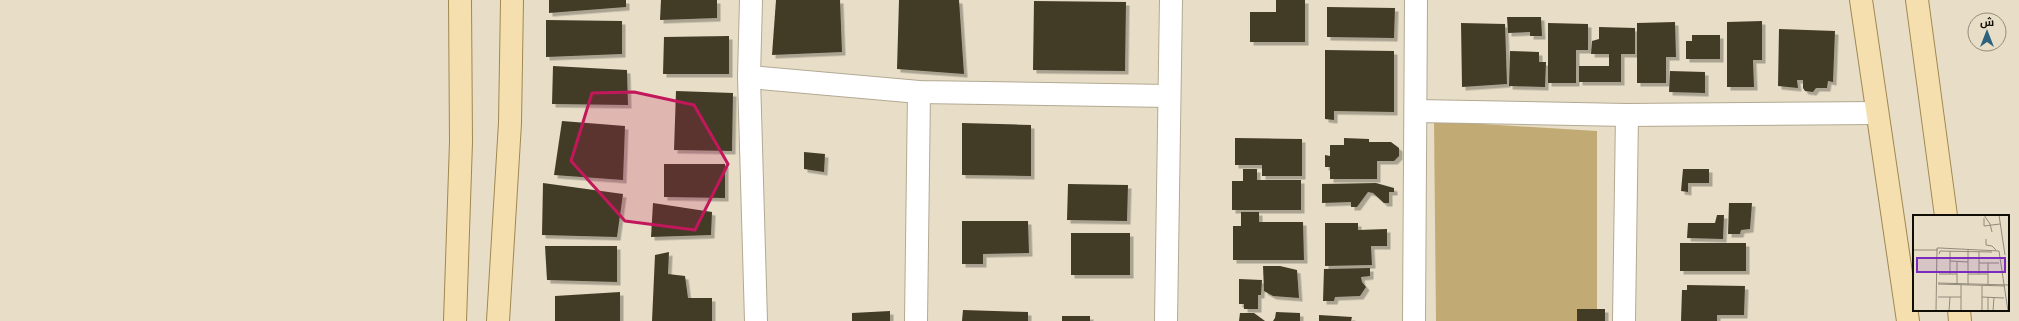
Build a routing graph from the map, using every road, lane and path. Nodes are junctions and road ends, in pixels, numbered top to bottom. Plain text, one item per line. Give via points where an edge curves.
1 (460, 0) edge
2 (512, 0) edge
3 (751, 0) edge
4 (1171, 0) edge
5 (1416, 0) edge
6 (1861, 0) edge
7 (1917, 0) edge
8 (749, 77) junction
9 (919, 92) junction
10 (1169, 96) junction
11 (1417, 111) junction
12 (1877, 113) junction
13 (1627, 115) junction
14 (1946, 215) edge
15 (1959, 311) edge
16 (455, 321) edge
17 (498, 321) edge
18 (756, 321) edge
19 (916, 321) edge
20 (1166, 321) edge
21 (1414, 321) edge
22 (1624, 321) edge
23 (1908, 321) edge
24 (1960, 321) edge

1 - 16 main road via 461,142
2 - 17 main road via 510,123
3 - 8 street
4 - 10 street
5 - 11 street
6 - 12 main road
7 - 14 main road
8 - 9 street
8 - 18 street
9 - 10 street
9 - 19 street
10 - 20 street
11 - 13 street
11 - 21 street
12 - 13 street
12 - 23 main road
13 - 22 street
15 - 24 main road

